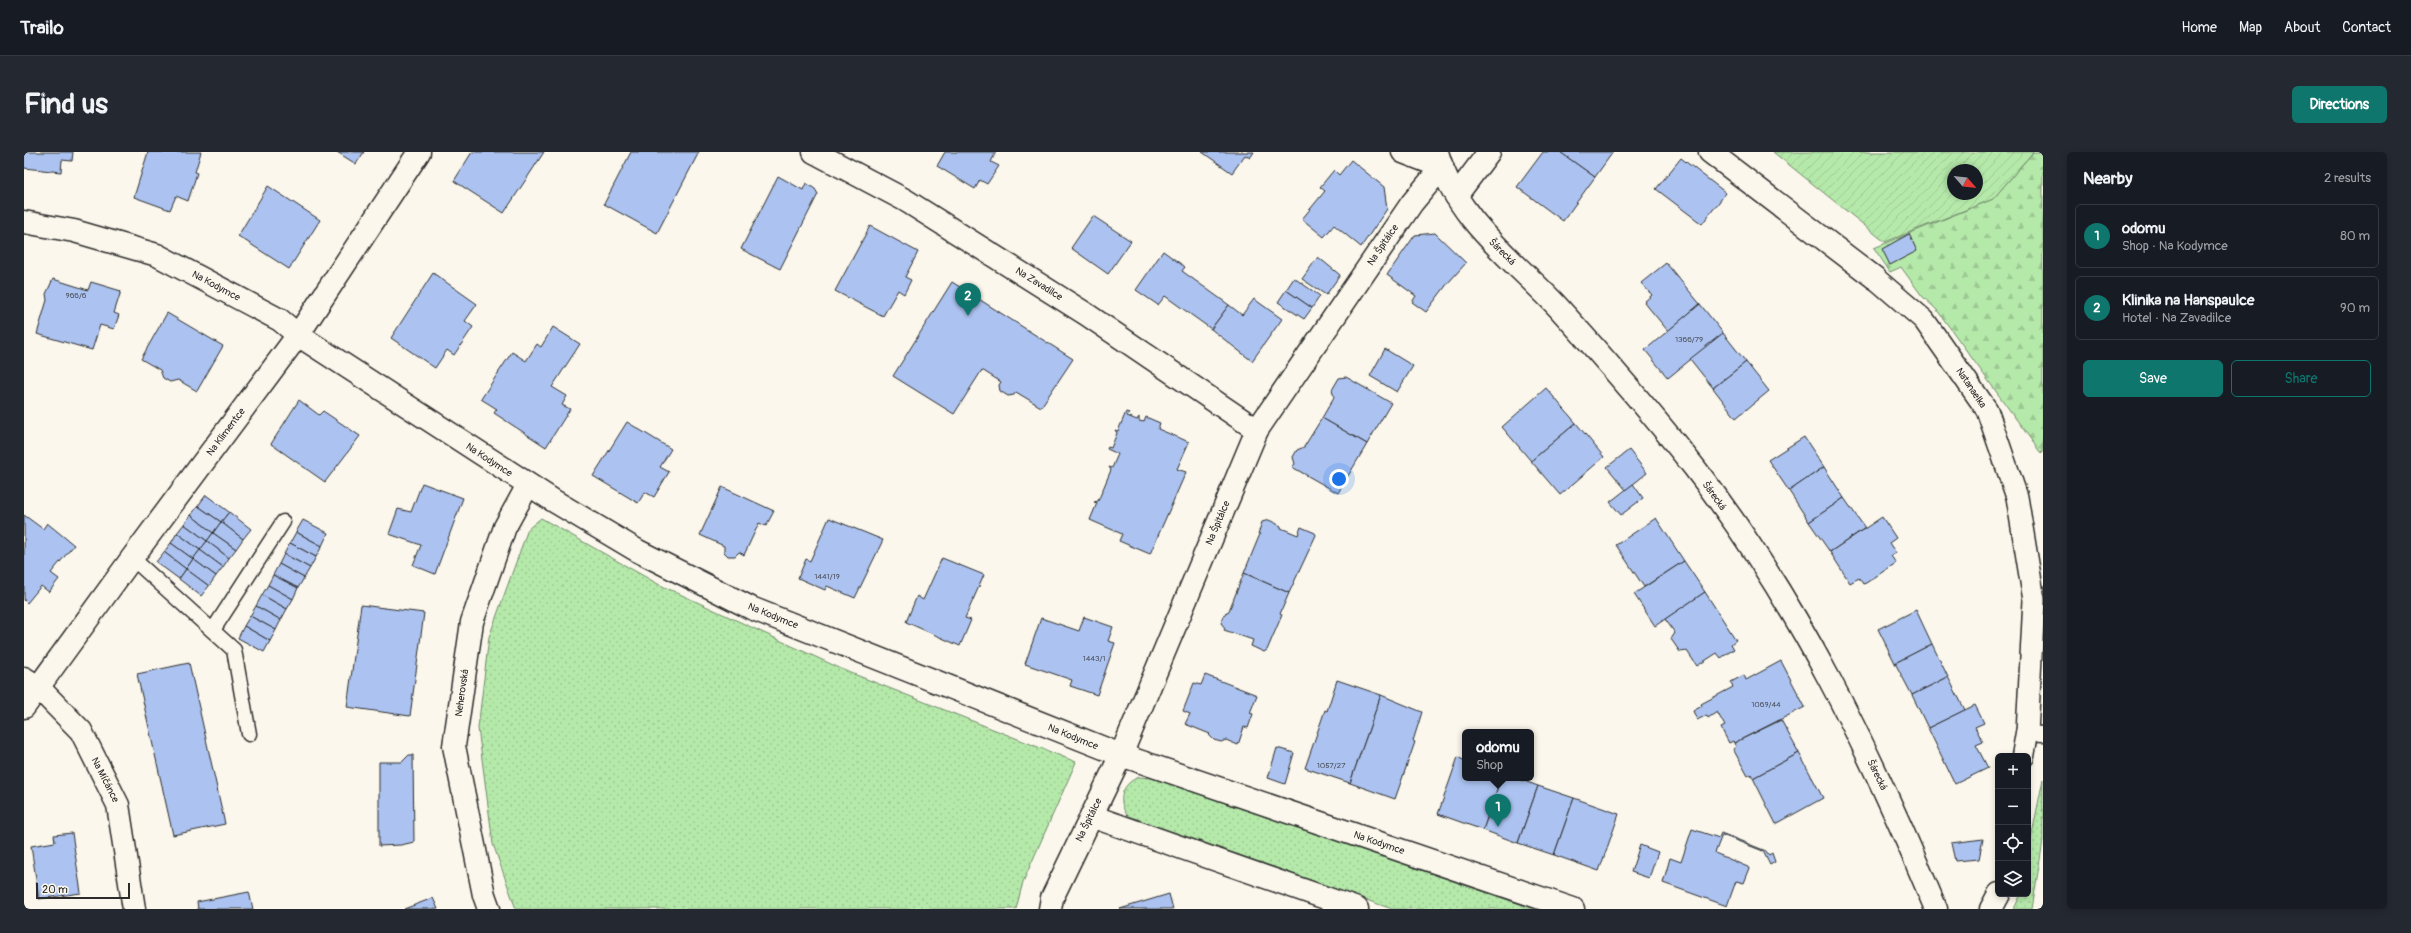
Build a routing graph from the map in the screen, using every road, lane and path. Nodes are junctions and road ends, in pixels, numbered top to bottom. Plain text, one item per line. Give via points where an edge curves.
1 (419, 152) edge
2 (814, 152) edge
3 (1403, 152) edge
4 (1489, 152) edge
5 (1710, 152) edge
6 (1440, 160) edge
7 (1456, 196) junction
8 (24, 222) edge
9 (1875, 278) joint
10 (298, 335) junction
11 (1257, 430) junction
12 (528, 485) junction
13 (283, 522) dead end
14 (132, 558) junction
15 (213, 630) junction
16 (31, 682) edge
17 (24, 707) edge
18 (2035, 733) edge
19 (249, 734) dead end
20 (2025, 753) edge
21 (1121, 755) junction
22 (1091, 816) junction
23 (1997, 897) edge
24 (134, 909) edge
25 (489, 909) edge
26 (1050, 909) edge
27 (1357, 909) edge
28 (1573, 909) edge
29 (1936, 909) edge
30 (1991, 909) edge

1 - 10 street, Na Klimentce
2 - 11 street, Na Zavadilce via 905,200 1086,314
3 - 6 street
4 - 7 street
5 - 9 street, Natanaelka
6 - 7 street, Šárecká
6 - 11 street, Na Špitálce
7 - 29 street, Šárecká via 1473,222 1555,305 1634,393 1695,468 1751,546 1800,624 1843,704 1898,819
8 - 10 street, Na Kodymce via 74,231 156,255 280,320
9 - 18 street, Natanaelka via 1924,320 1986,410 2017,497 2034,600
10 - 12 street, Na Kodymce
10 - 14 street, Na Klimentce
11 - 21 street, Na Špitálce
12 - 21 street, Na Kodymce via 638,551 751,608
12 - 25 street, Neherovská via 505,527 472,622 454,746
13 - 15 lane
14 - 15 lane
14 - 16 street, Na Klimentce
15 - 19 lane via 234,650
16 - 17 street, Na Klimentce
16 - 24 street, Na Míčánce via 80,731 118,805
18 - 20 street, Natanaelka
21 - 22 street, Na Špitálce
21 - 28 street, Na Kodymce
22 - 26 street, Na Špitálce via 1052,898
22 - 27 street
23 - 30 street

